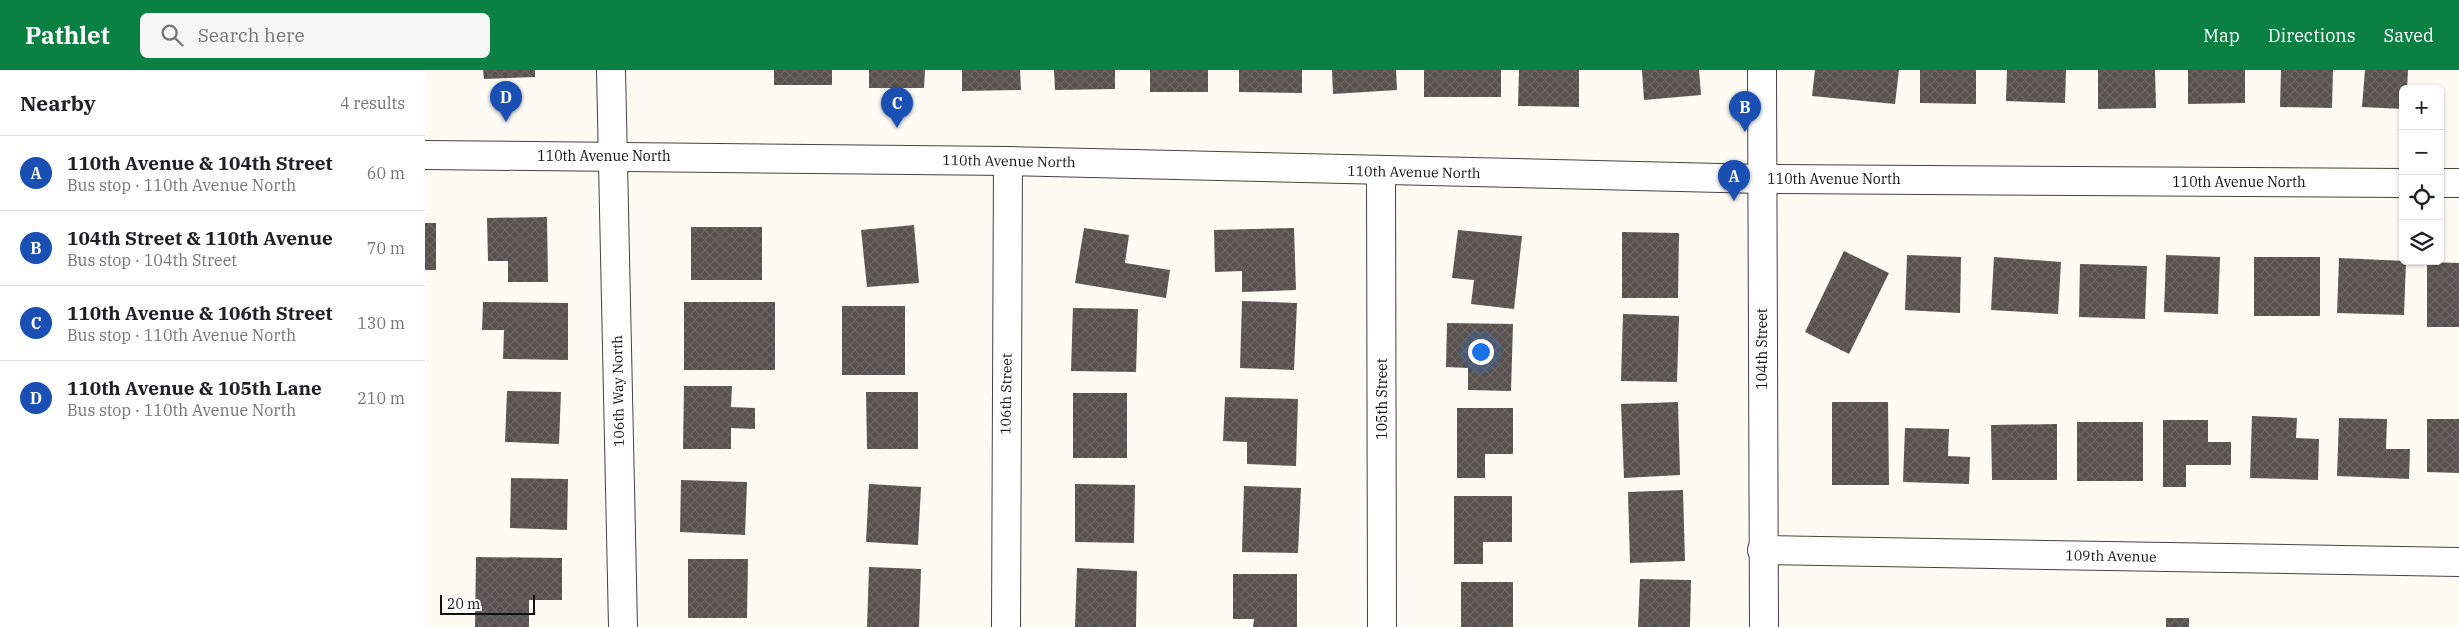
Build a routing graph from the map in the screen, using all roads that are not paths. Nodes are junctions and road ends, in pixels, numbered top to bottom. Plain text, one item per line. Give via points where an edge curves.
1 (611, 70) edge
2 (1762, 70) edge
3 (425, 155) edge
4 (613, 155) junction
5 (1009, 161) junction
6 (1381, 171) junction
7 (1762, 179) junction
8 (2399, 183) edge
9 (2444, 183) edge
10 (2459, 183) edge
11 (1763, 550) junction
12 (2459, 562) edge
13 (623, 627) edge
14 (1006, 627) edge
15 (1383, 627) edge
16 (1764, 627) edge

1 - 4 street, 106th Way North
2 - 7 street, 104th Street
3 - 4 street, 110th Avenue North
4 - 5 street, 110th Avenue North
4 - 13 street, 106th Way North
5 - 6 street, 110th Avenue North
5 - 14 street, 106th Street
6 - 7 street, 110th Avenue North
6 - 15 street, 105th Street
7 - 8 street, 110th Avenue North
7 - 11 street, 104th Street
9 - 10 street
11 - 12 street, 109th Avenue
11 - 16 street, 104th Street

